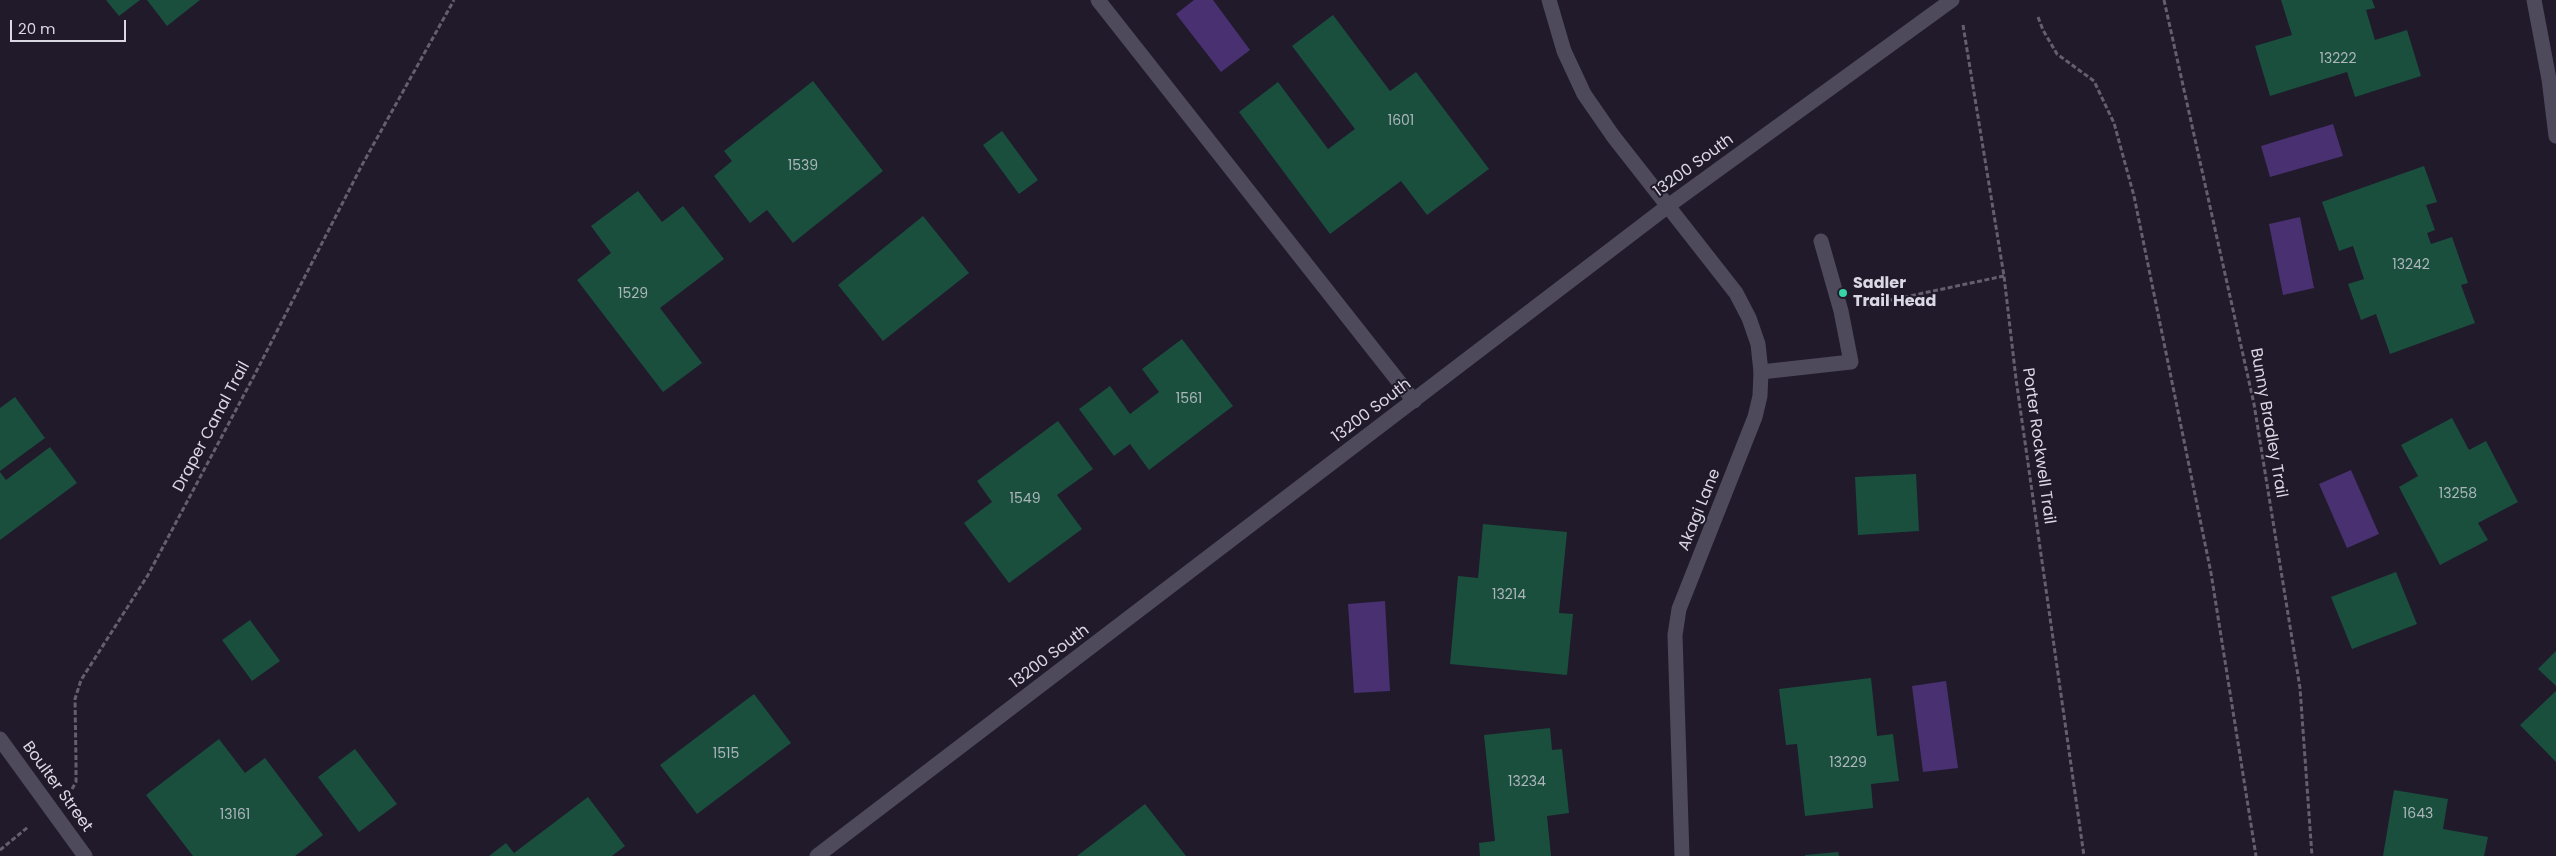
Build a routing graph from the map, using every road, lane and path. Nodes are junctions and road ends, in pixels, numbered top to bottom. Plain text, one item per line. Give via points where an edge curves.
1 (454, 0) edge
2 (1098, 0) edge
3 (1549, 0) edge
4 (1952, 0) edge
5 (2164, 0) edge
6 (2534, 0) edge
7 (2038, 17) dead end
8 (1967, 40) dead end
9 (2556, 136) edge
10 (1668, 206) junction
11 (1821, 241) dead end
12 (2004, 276) junction
13 (1841, 311) junction
14 (1761, 372) junction
15 (1414, 401) junction
16 (0, 738) edge
17 (51, 809) junction
18 (0, 850) edge
19 (85, 856) edge
20 (817, 856) edge
21 (1682, 856) edge
22 (2084, 856) edge
23 (2256, 856) edge
24 (2312, 856) edge

1 - 17 path, Draper Canal Trail via 362,165 148,575 81,680 75,699 76,782 67,797
2 - 15 street
3 - 10 street, Akagi Lane via 1564,52 1584,94
4 - 10 street, 13200 South
5 - 24 path, Bunny Bradley Trail via 2254,404 2300,688
6 - 9 street
7 - 23 path via 2057,54 2094,81 2114,123 2134,196 2211,573
8 - 12 path, Porter Rockwell Trail
10 - 14 street, Akagi Lane via 1736,293 1758,344
10 - 15 street, 13200 South
11 - 13 street
12 - 13 path
12 - 22 path, Porter Rockwell Trail
13 - 14 street via 1851,362
14 - 21 street, Akagi Lane via 1755,417 1679,608 1674,663
15 - 20 street, 13200 South
16 - 17 street, Boulter Street
17 - 18 path, Draper Canal Trail
17 - 19 street, Boulter Street

